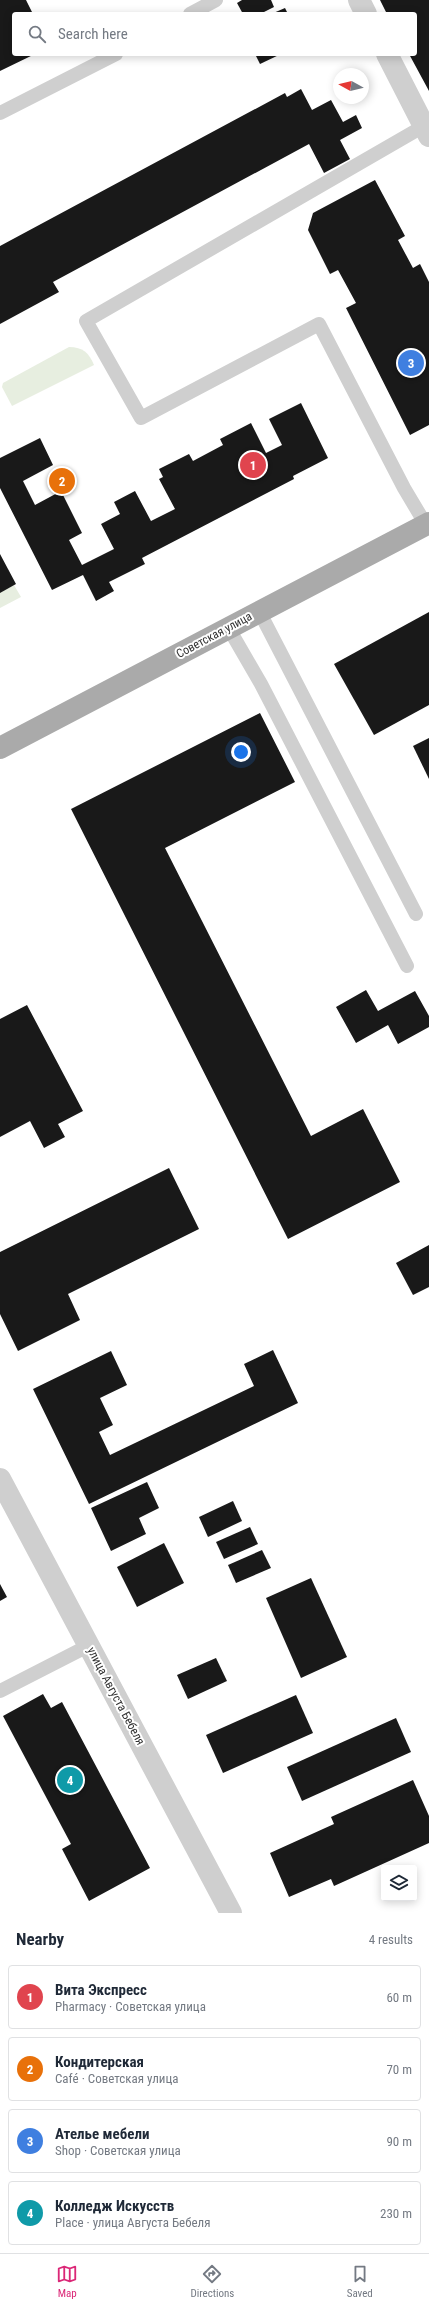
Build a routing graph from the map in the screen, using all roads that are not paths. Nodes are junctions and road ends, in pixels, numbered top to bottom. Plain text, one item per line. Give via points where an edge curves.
1 (216, 0) edge
2 (359, 0) edge
3 (194, 12) edge
4 (365, 12) edge
5 (112, 56) edge
6 (388, 56) edge
7 (0, 113) edge
8 (426, 131) edge
9 (428, 524) edge
10 (258, 611) junction
11 (228, 627) junction
12 (0, 748) edge
13 (416, 914) dead end
14 (407, 966) dead end
15 (0, 1480) edge
16 (88, 1646) junction
17 (0, 1691) edge
18 (231, 1913) edge

1 - 3 lane
2 - 4 street
5 - 7 lane
6 - 8 street
8 - 9 lane via 86,321 141,418 319,324 404,488
9 - 10 main road, Советская улица
10 - 11 main road, Советская улица
10 - 13 lane
11 - 12 main road, Советская улица
11 - 14 lane via 261,684
15 - 16 street, улица Августа Бебеля
16 - 17 lane
16 - 18 street, улица Августа Бебеля

